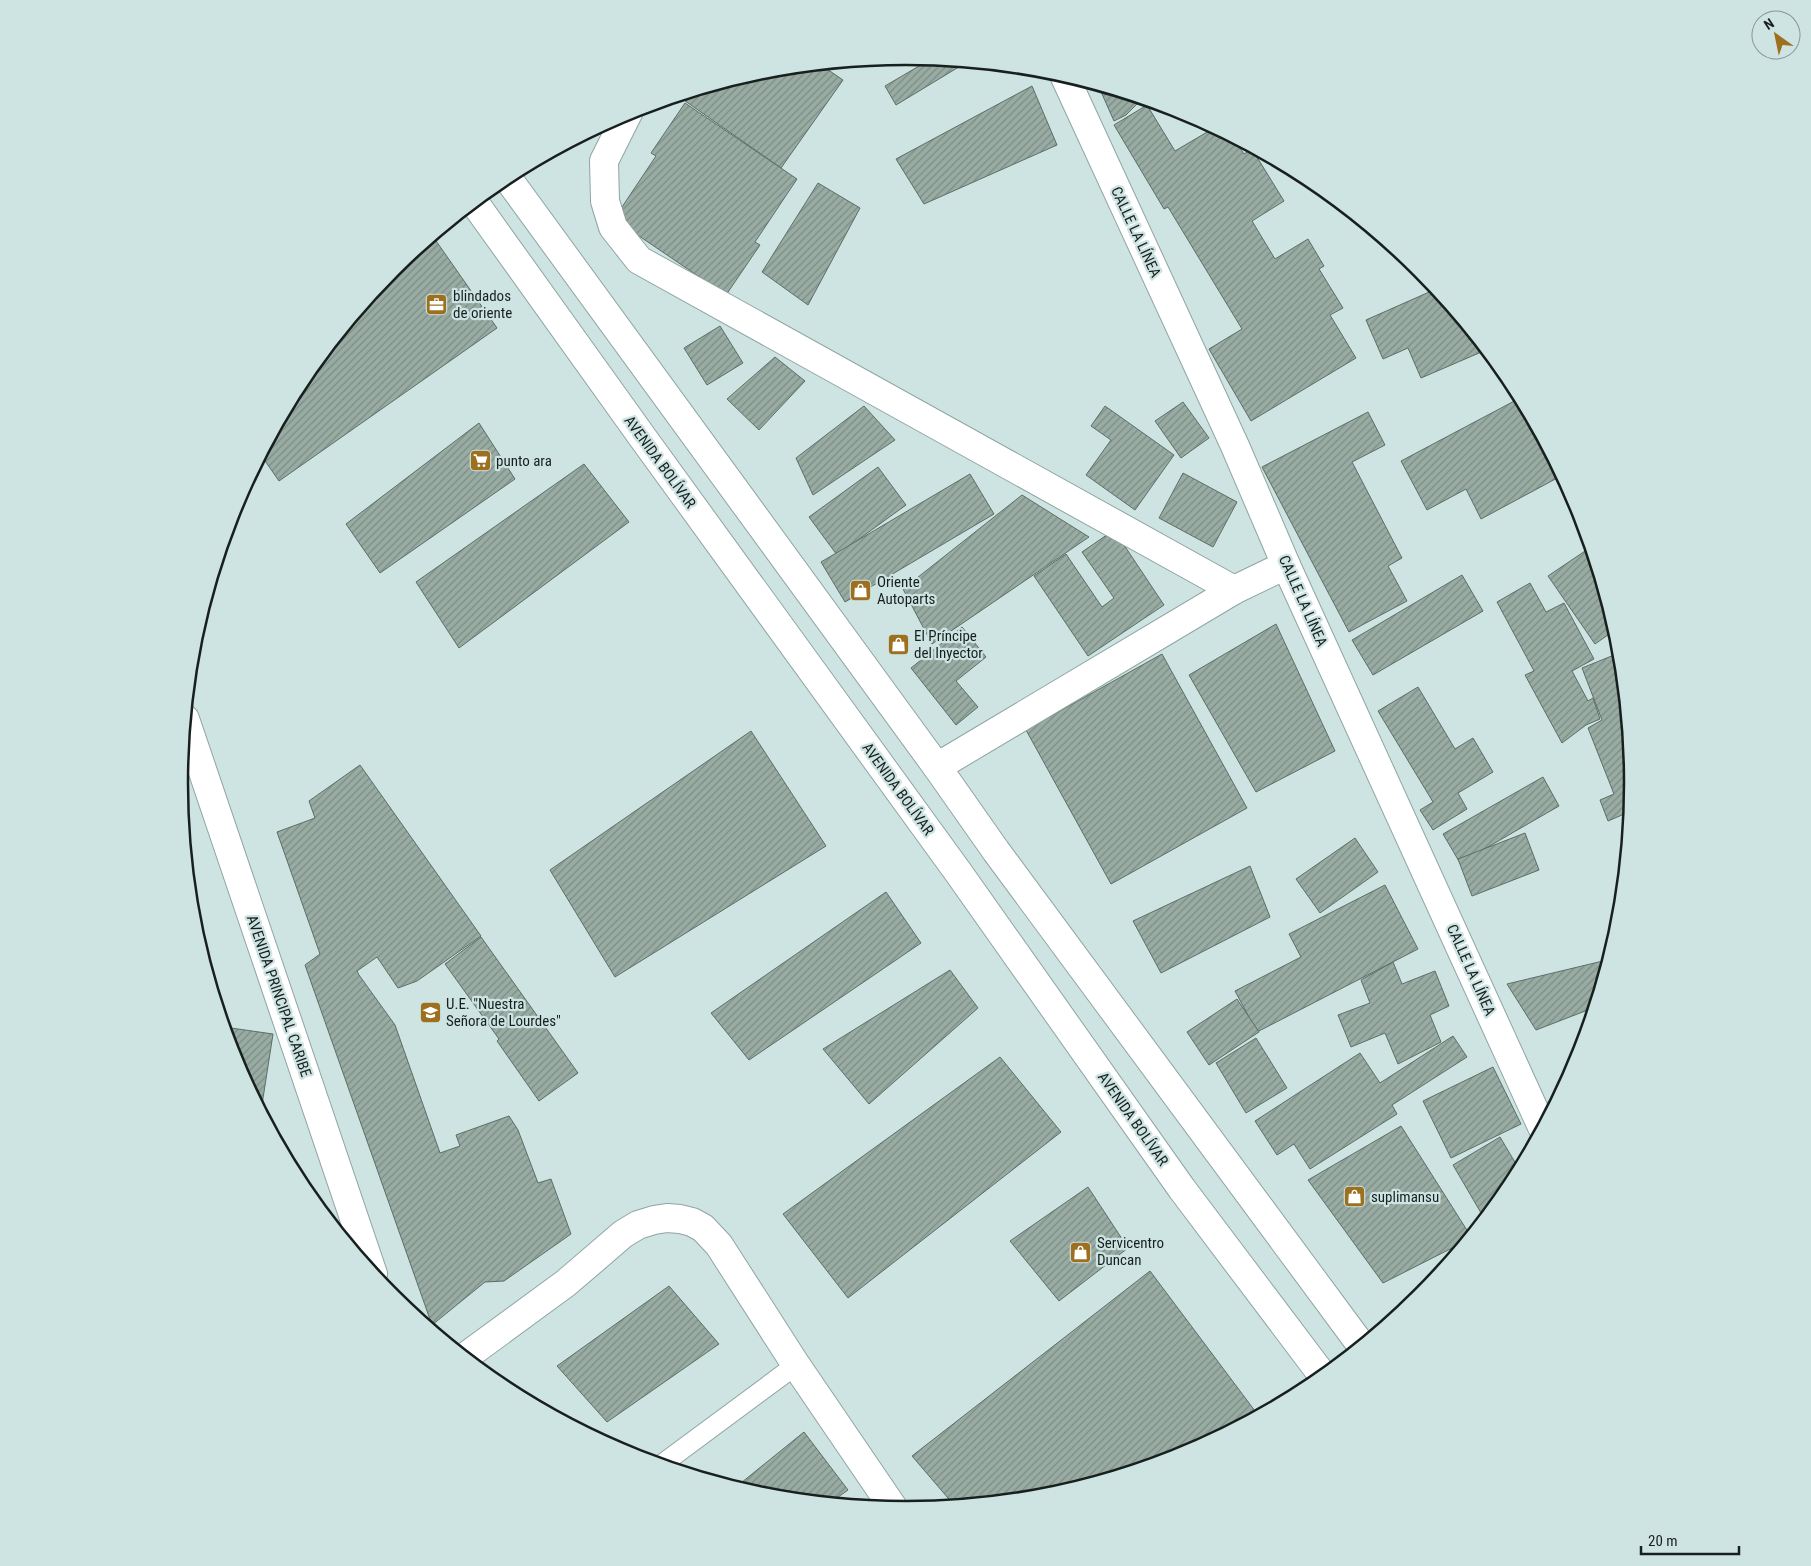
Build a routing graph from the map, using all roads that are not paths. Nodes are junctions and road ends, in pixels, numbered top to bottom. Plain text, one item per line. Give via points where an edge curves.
1 (1068, 84) edge
2 (623, 124) edge
3 (511, 183) edge
4 (477, 207) edge
5 (1286, 565) junction
6 (1234, 590) junction
7 (189, 732) edge
8 (937, 767) junction
9 (1539, 1120) edge
10 (367, 1258) edge
11 (1358, 1340) edge
12 (469, 1354) edge
13 (796, 1364) junction
14 (1318, 1370) edge
15 (667, 1460) edge
16 (888, 1500) edge

1 - 5 street, CALLE LA LÍNEA via 1235,446
2 - 6 street via 604,161 605,201 614,227 639,260
3 - 8 street
4 - 14 street, AVENIDA BOLÍVAR via 958,872 1182,1189
5 - 6 street
5 - 9 street, CALLE LA LÍNEA
6 - 8 street
7 - 10 street, AVENIDA PRINCIPAL CARIBE
8 - 11 street
12 - 13 street via 566,1283 623,1234 638,1225 667,1218 692,1222 712,1236
13 - 15 lane
13 - 16 street

